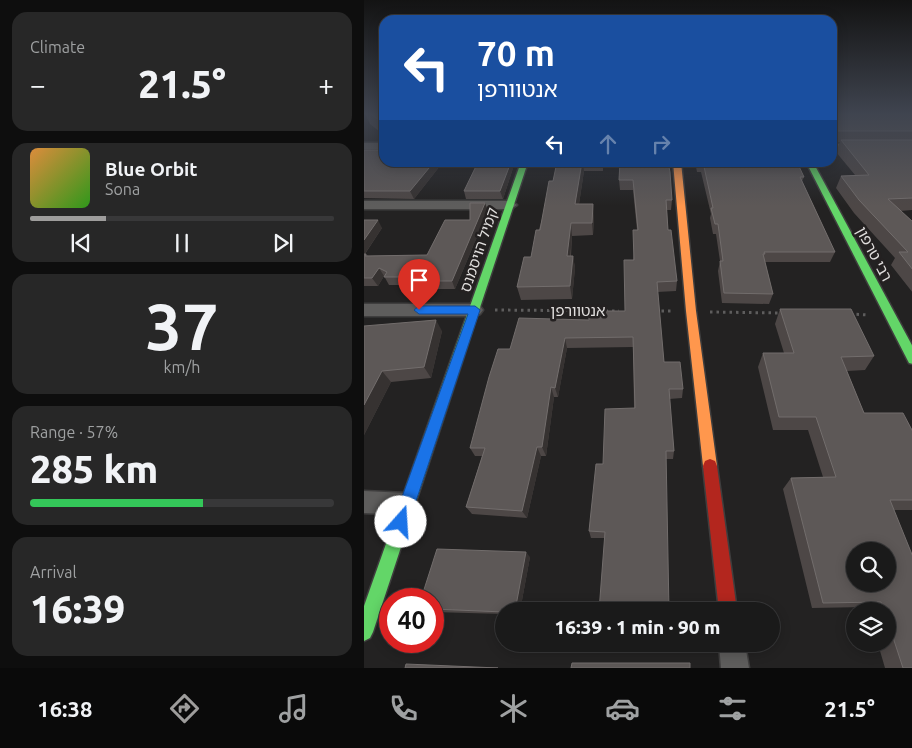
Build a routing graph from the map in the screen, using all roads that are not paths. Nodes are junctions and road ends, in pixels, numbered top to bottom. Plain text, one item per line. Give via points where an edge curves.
1 (364, 146) edge
2 (379, 146) edge
3 (837, 147) edge
4 (867, 147) edge
5 (523, 167) edge
6 (677, 167) edge
7 (812, 167) edge
8 (364, 205) edge
9 (511, 205) junction
10 (364, 310) edge
11 (475, 310) junction
12 (912, 360) edge
13 (364, 502) edge
14 (407, 504) junction
15 (727, 602) edge
16 (364, 632) edge
17 (733, 652) edge
18 (735, 668) edge

1 - 2 street
3 - 4 street
5 - 9 street, קמיל הויסמנס
6 - 15 street via 691,311
7 - 12 street, רבי טרפון
8 - 9 street
9 - 11 street, קמיל הויסמנס
10 - 11 street
11 - 14 street, קמיל הויסמנס
13 - 14 street
14 - 16 street, קמיל הויסמנס
17 - 18 street

